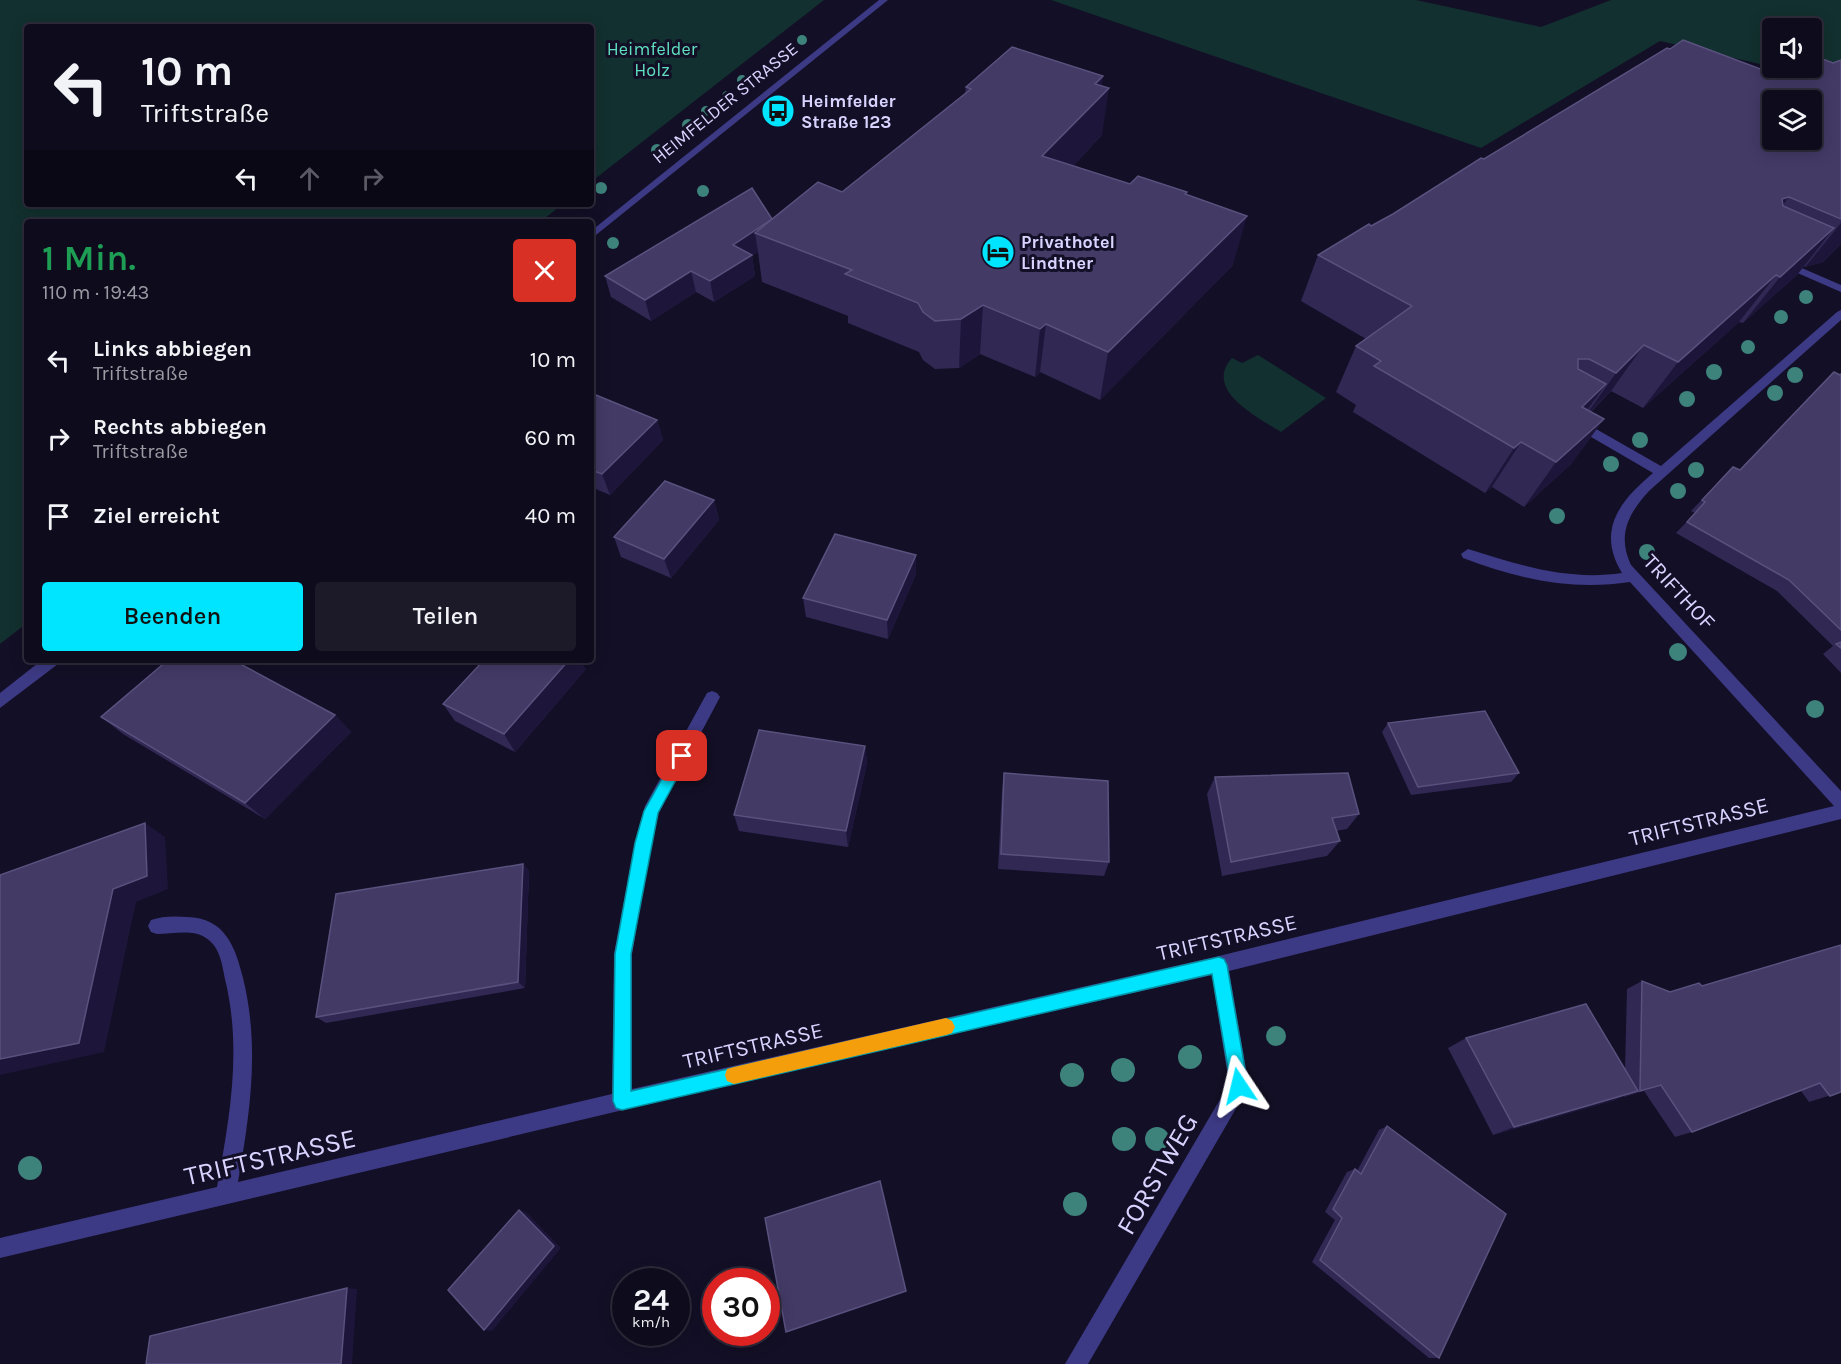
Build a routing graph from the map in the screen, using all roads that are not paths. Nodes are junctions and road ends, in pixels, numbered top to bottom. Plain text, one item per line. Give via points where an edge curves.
1 (884, 0) edge
2 (594, 234) edge
3 (1773, 258) edge
4 (1841, 290) edge
5 (1841, 314) edge
6 (1563, 416) edge
7 (1661, 472) junction
8 (1468, 554) dead end
9 (1634, 576) junction
10 (49, 663) edge
11 (712, 697) dead end
12 (0, 702) edge
13 (1841, 803) edge
14 (1841, 812) edge
15 (158, 926) dead end
16 (1219, 965) junction
17 (622, 1101) junction
18 (225, 1196) junction
19 (0, 1248) edge
20 (1076, 1364) edge

1 - 2 street, HEIMFELDER STRASSE
3 - 4 street
5 - 7 street, TRIFTHOF
6 - 7 street
7 - 9 street, TRIFTHOF via 1633,499 1616,529 1617,553
8 - 9 street via 1497,566 1543,576 1597,581
9 - 13 street, TRIFTHOF
10 - 12 street
11 - 17 street via 651,811 643,843 623,954
14 - 16 street, TRIFTSTRASSE
15 - 18 street via 196,925 213,931 225,945 240,997 244,1094
16 - 17 street, TRIFTSTRASSE
16 - 20 street, FORSTWEG via 1239,1086
17 - 18 street, TRIFTSTRASSE
18 - 19 street, TRIFTSTRASSE

